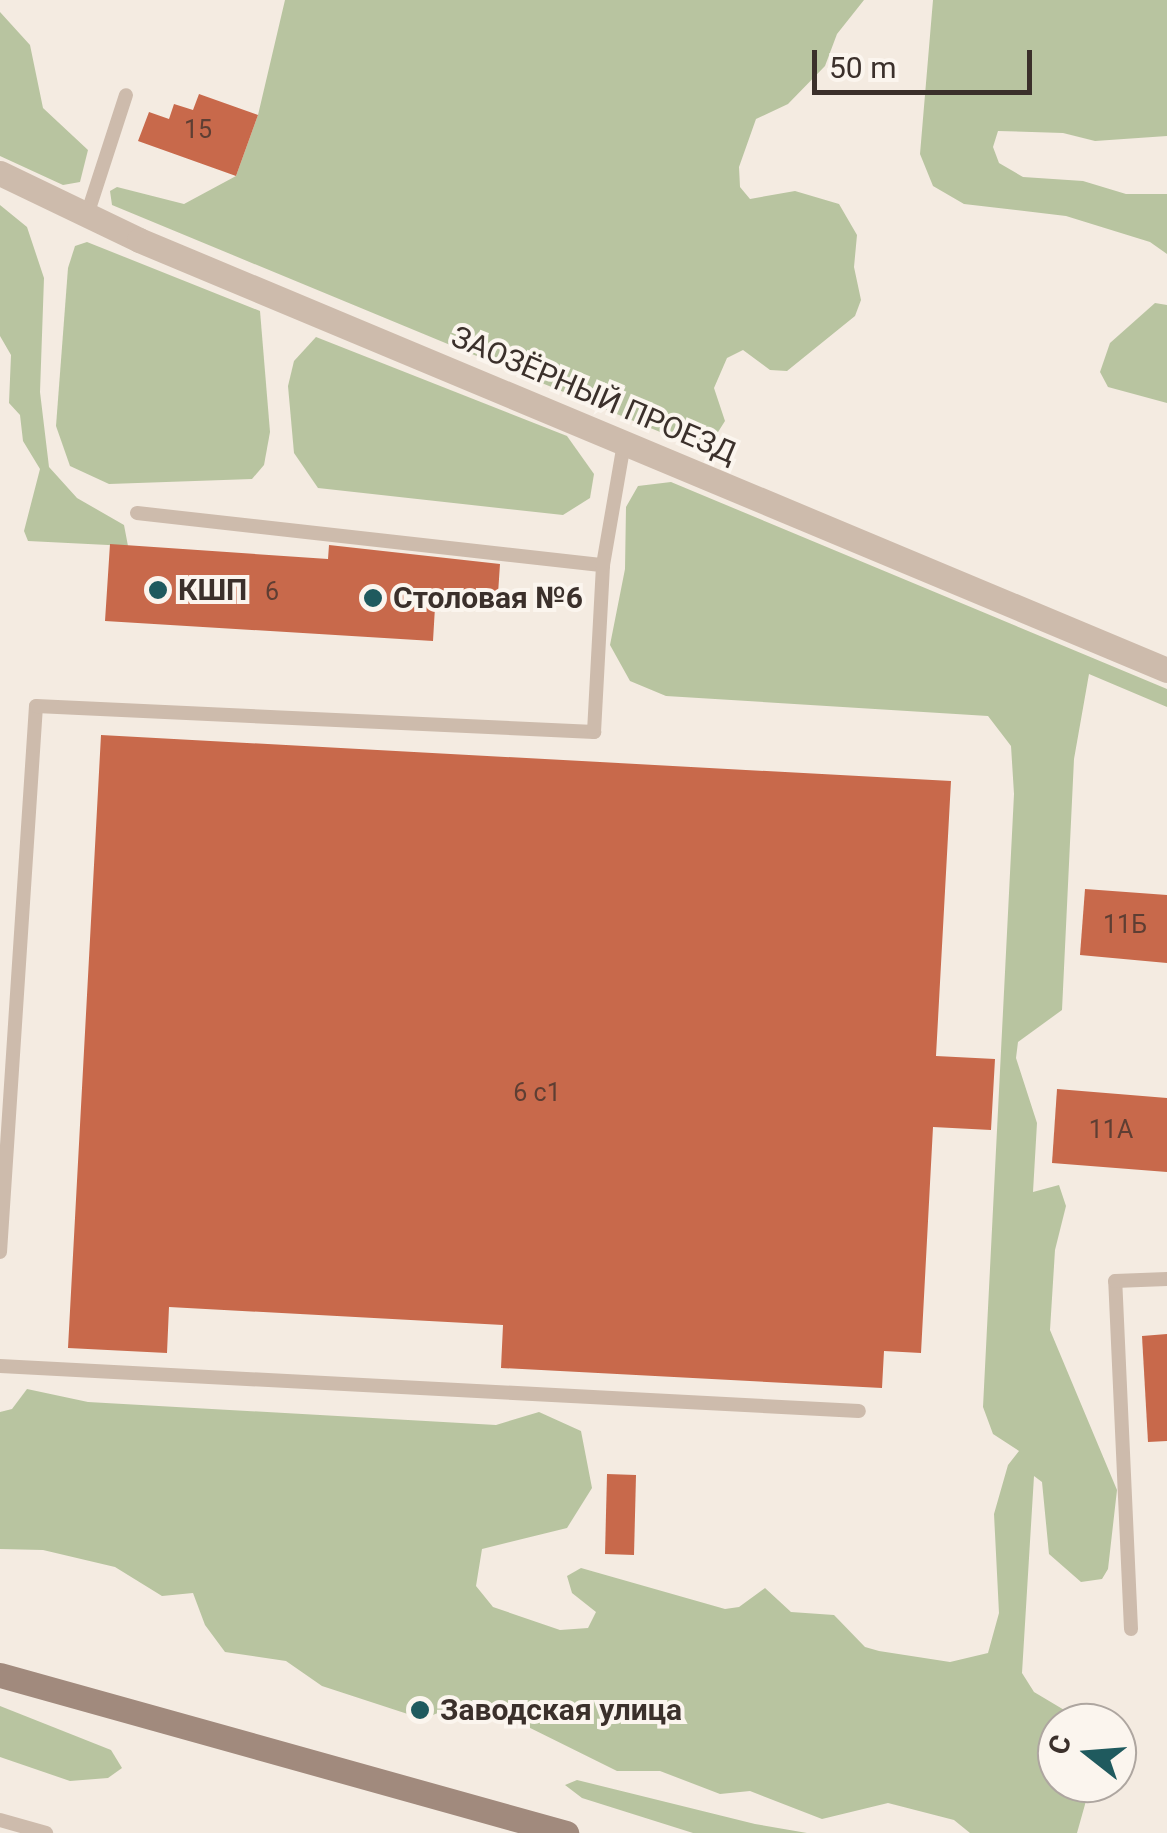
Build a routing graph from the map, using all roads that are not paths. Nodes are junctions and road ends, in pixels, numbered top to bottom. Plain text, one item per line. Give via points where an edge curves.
1 (126, 94) dead end
2 (0, 173) edge
3 (86, 215) junction
4 (624, 443) junction
5 (137, 513) dead end
6 (603, 565) junction
7 (1167, 670) edge
8 (0, 1252) edge
9 (1167, 1279) edge
10 (0, 1366) edge
11 (858, 1411) dead end
12 (1131, 1628) dead end
13 (0, 1675) edge
14 (0, 1820) edge
15 (558, 1832) edge
16 (46, 1833) edge

1 - 3 lane
2 - 3 street, ЗАОЗЁРНЫЙ ПРОЕЗД
3 - 4 street, ЗАОЗЁРНЫЙ ПРОЕЗД
4 - 6 lane
4 - 7 street, ЗАОЗЁРНЫЙ ПРОЕЗД
5 - 6 lane
6 - 8 lane via 594,732 36,706
9 - 12 lane via 1114,1281
10 - 11 lane
13 - 15 street
14 - 16 lane

